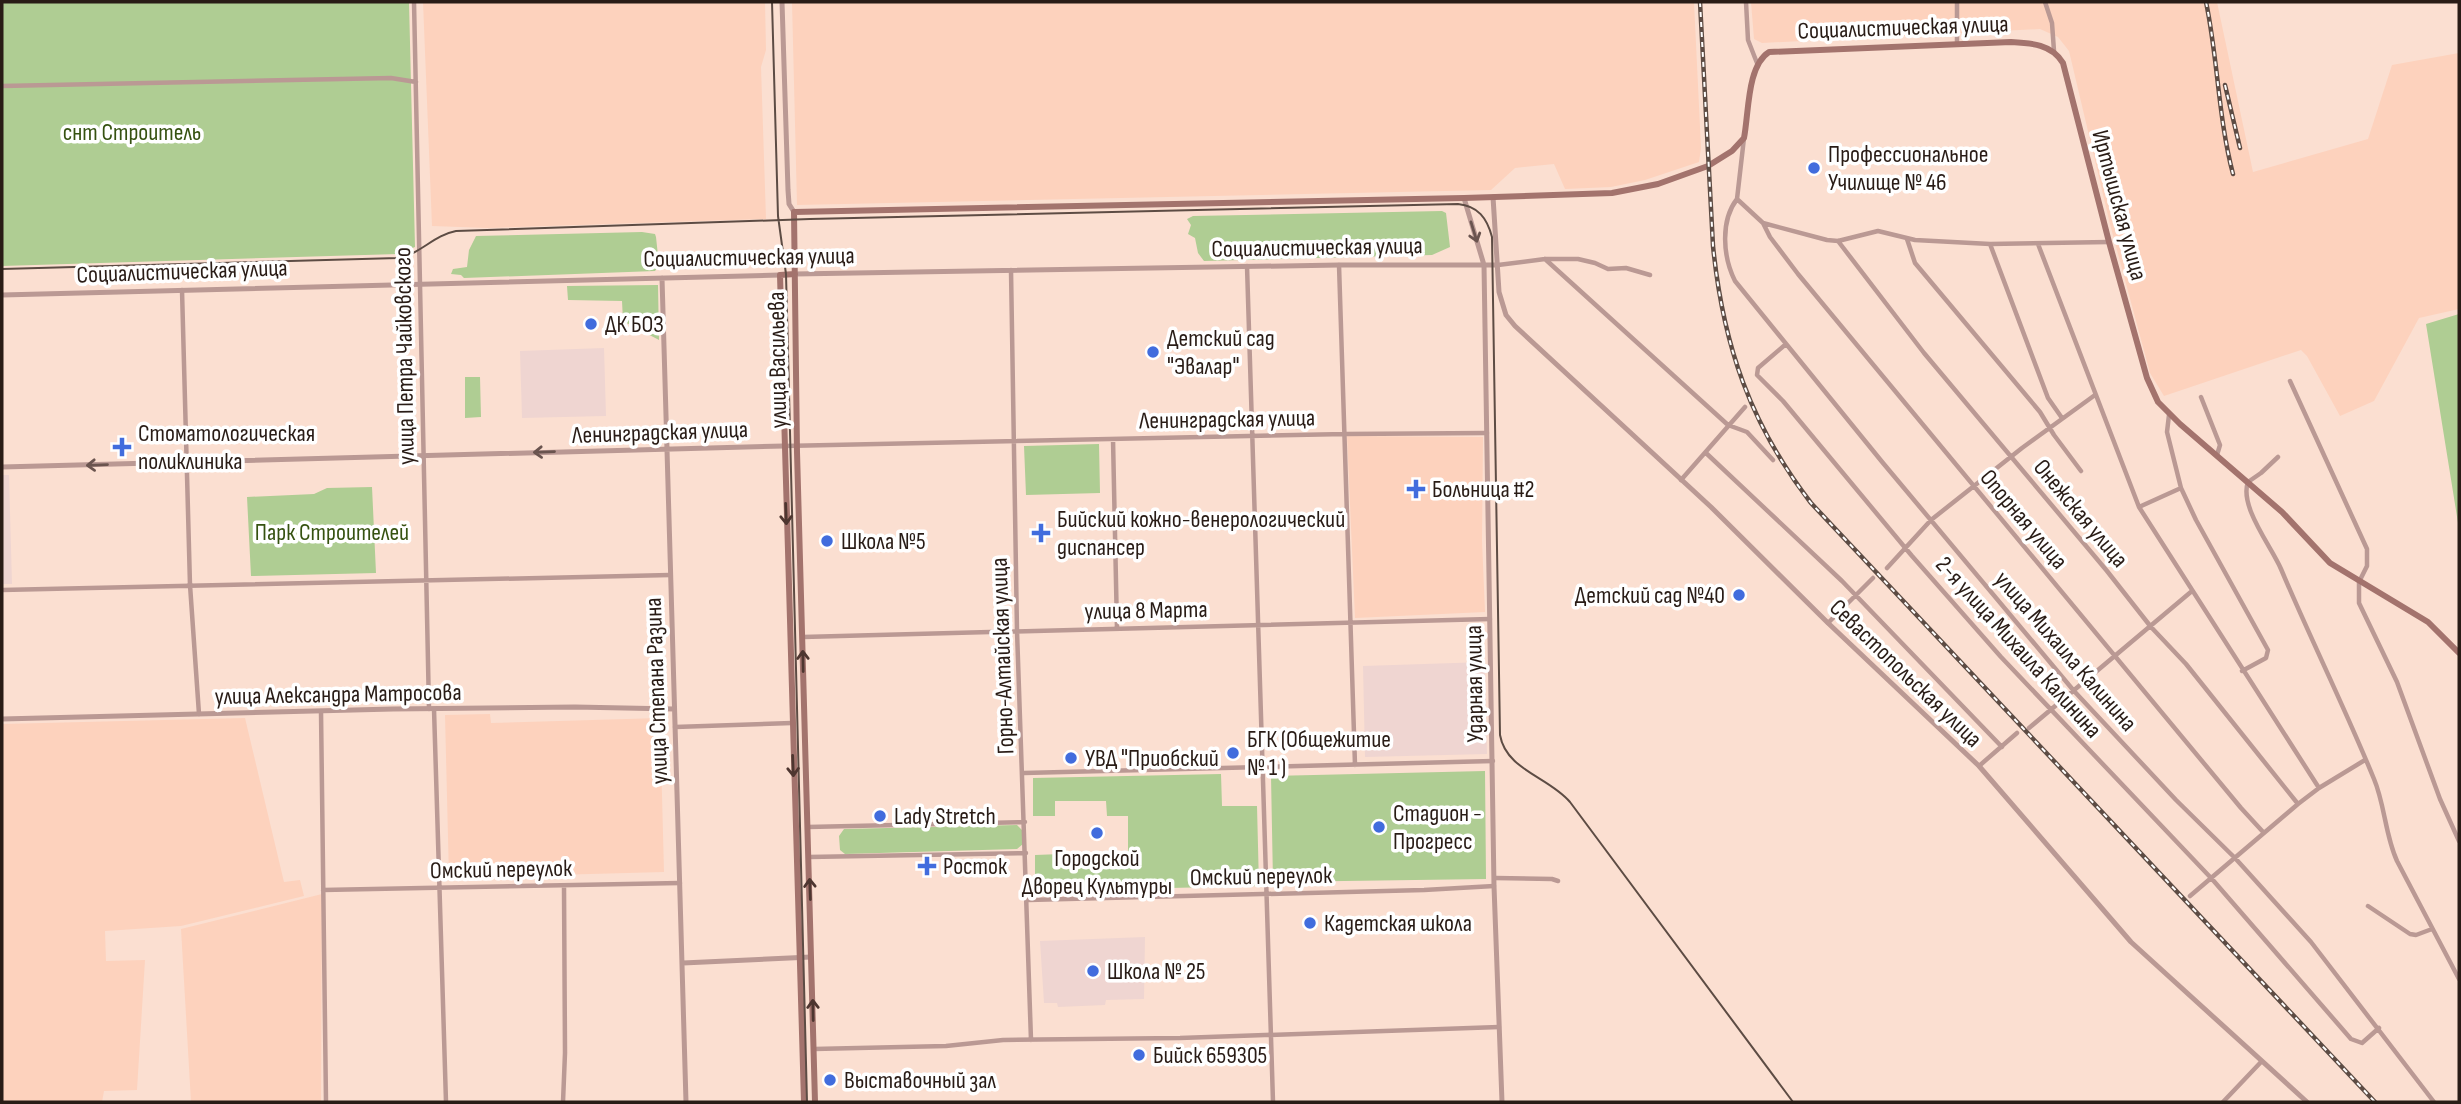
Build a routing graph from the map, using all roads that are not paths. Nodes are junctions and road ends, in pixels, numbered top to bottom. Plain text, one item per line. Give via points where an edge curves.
1 (414, 2) edge
2 (782, 2) edge
3 (1746, 2) edge
4 (2045, 2) edge
5 (1957, 3) edge
6 (1957, 44) junction
7 (2054, 51) junction
8 (1757, 63) junction
9 (416, 82) junction
10 (2, 86) edge
11 (1744, 138) junction
12 (1493, 197) junction
13 (1464, 198) junction
14 (1737, 199) junction
15 (794, 212) junction
16 (1763, 223) junction
17 (1907, 239) junction
18 (1838, 241) junction
19 (2109, 242) junction
20 (1990, 244) junction
21 (2038, 244) junction
22 (1545, 259) junction
23 (1339, 265) junction
24 (1484, 265) junction
25 (1498, 265) junction
26 (1247, 267) junction
27 (1011, 270) junction
28 (795, 274) junction
29 (780, 275) junction
30 (1650, 275) dead end
31 (662, 278) junction
32 (418, 284) junction
33 (182, 290) junction
34 (2, 295) edge
35 (1786, 344) junction
36 (2290, 381) dead end
37 (2095, 395) junction
38 (2201, 397) dead end
39 (1745, 407) dead end
40 (2169, 415) junction
41 (2062, 418) junction
42 (1728, 425) junction
43 (2050, 428) junction
44 (1345, 433) junction
45 (1487, 433) junction
46 (1253, 436) junction
47 (1113, 439) junction
48 (1013, 441) junction
49 (784, 446) junction
50 (797, 446) junction
51 (665, 449) junction
52 (1706, 453) junction
53 (2217, 455) junction
54 (2011, 456) junction
55 (423, 457) junction
56 (2278, 457) dead end
57 (1773, 460) dead end
58 (187, 461) junction
59 (2, 467) edge
60 (2081, 471) dead end
61 (1682, 480) junction
62 (2248, 482) junction
63 (1974, 485) junction
64 (2181, 488) junction
65 (2139, 507) junction
66 (1931, 520) junction
67 (1905, 548) junction
68 (1887, 568) dead end
69 (670, 575) junction
70 (1873, 578) dead end
71 (426, 579) junction
72 (2359, 582) junction
73 (190, 585) junction
74 (2, 590) edge
75 (2192, 591) junction
76 (1855, 596) junction
77 (1490, 619) junction
78 (1352, 623) junction
79 (1828, 623) junction
80 (1259, 625) junction
81 (2151, 627) junction
82 (1117, 629) junction
83 (1017, 631) junction
84 (790, 637) junction
85 (803, 637) junction
86 (2459, 653) edge
87 (2115, 656) junction
88 (2242, 671) junction
89 (2074, 691) junction
90 (431, 709) junction
91 (674, 709) junction
92 (2050, 710) junction
93 (321, 711) junction
94 (199, 714) junction
95 (2, 719) edge
96 (792, 723) junction
97 (675, 727) junction
98 (2029, 728) dead end
99 (2017, 733) dead end
100 (2002, 747) junction
101 (2365, 760) junction
102 (1493, 761) junction
103 (1355, 765) junction
104 (1979, 766) junction
105 (1264, 768) junction
106 (1024, 773) junction
107 (2319, 788) junction
108 (2298, 804) junction
109 (1026, 822) junction
110 (808, 827) junction
111 (2264, 833) junction
112 (2459, 841) edge
113 (1027, 853) junction
114 (809, 857) junction
115 (2235, 858) junction
116 (1494, 878) junction
117 (2212, 879) junction
118 (1558, 881) dead end
119 (680, 883) junction
120 (564, 886) junction
121 (1494, 886) junction
122 (440, 888) junction
123 (323, 890) junction
124 (1268, 892) junction
125 (2190, 896) dead end
126 (1028, 900) junction
127 (2368, 906) dead end
128 (2432, 929) junction
129 (811, 957) junction
130 (799, 958) junction
131 (2451, 962) junction
132 (683, 963) junction
133 (2459, 967) edge
134 (2459, 979) edge
135 (1500, 1027) junction
136 (2379, 1028) junction
137 (1270, 1035) junction
138 (1031, 1040) junction
139 (814, 1049) junction
140 (802, 1051) junction
141 (2261, 1062) junction
142 (326, 1102) edge
143 (446, 1102) edge
144 (563, 1102) edge
145 (685, 1102) edge
146 (804, 1102) edge
147 (815, 1102) edge
148 (1273, 1102) edge
149 (1502, 1102) edge
150 (2223, 1102) edge
151 (2307, 1102) edge
152 (2434, 1102) edge

1 - 9 street, улица Петра Чайковского
2 - 15 street via 788,190
3 - 8 street via 1748,40
4 - 7 street, Иртышская улица
5 - 6 street
6 - 7 main road, Социалистическая улица via 2028,43
6 - 8 main road, Социалистическая улица via 1775,50
7 - 19 main road, Иртышская улица via 2066,73
8 - 11 main road
9 - 10 street via 387,78
9 - 32 street, улица Петра Чайковского
11 - 12 main road, Социалистическая улица via 1708,166 1658,184 1612,193
11 - 14 street
12 - 13 main road, Социалистическая улица
12 - 25 street, Севастопольская улица
13 - 15 main road, Социалистическая улица
13 -> 24 street, Ударная улица
14 - 16 street
14 - 35 street, улица Михаила Калинина via 1726,228 1732,276
15 - 28 main road, улица Васильева
16 - 18 street
16 - 63 street, Опорная улица via 1798,274
17 - 18 street via 1878,231
17 - 20 street
17 - 43 street via 1915,262
18 - 54 street, Онежская улица
19 - 21 street
19 - 40 main road, Иртышская улица via 2147,378
20 - 21 street
20 - 41 street via 2048,398
21 - 37 street
22 - 25 street
22 - 30 street via 1583,260
22 - 42 street
23 - 24 street, Социалистическая улица
23 - 26 street, Социалистическая улица
23 - 44 street
24 - 25 street, Социалистическая улица
24 - 45 street, Ударная улица
25 - 61 street, Севастопольская улица via 1501,304 1515,326
26 - 27 street, Социалистическая улица
26 - 46 street
27 - 28 street, Социалистическая улица
27 - 48 street, Горно-Алтайская улица
28 - 29 main road, Социалистическая улица
28 - 50 main road, улица Васильева
29 - 31 street, Социалистическая улица
29 - 49 main road
31 - 32 street, Социалистическая улица
31 - 51 street, улица Степана Разина
32 - 33 street, Социалистическая улица
32 - 55 street, улица Петра Чайковского
33 - 34 street, Социалистическая улица
33 - 58 street
35 - 66 street, улица Михаила Калинина
35 - 67 street, 2-я улица Михаила Калинина via 1758,368 1757,375
36 - 72 street via 2367,549 2367,566
37 - 41 street
37 - 65 street
38 - 53 street via 2220,445
39 - 42 street
40 - 53 main road, Иртышская улица
40 - 64 street, Иртышская улица via 2167,432
41 - 43 street
42 - 52 street
42 - 57 street via 1747,432
43 - 54 street
43 - 60 street
44 - 45 street, Ленинградская улица
44 - 46 street, Ленинградская улица
44 - 78 street
45 - 77 street, Ударная улица
46 - 47 street, Ленинградская улица
46 - 80 street
47 - 48 street, Ленинградская улица
47 - 82 street
48 - 50 street, Ленинградская улица
48 - 83 street, Горно-Алтайская улица
49 - 50 street, Ленинградская улица
49 - 51 street, Ленинградская улица
49 -> 84 main road
50 - 85 main road, улица Васильева
51 -> 55 street, Ленинградская улица
51 - 69 street, улица Степана Разина
52 - 61 street
52 - 76 street
53 - 62 main road, Иртышская улица
54 - 63 street
54 - 81 street, Онежская улица
55 - 58 street, Ленинградская улица
55 - 71 street, улица Петра Чайковского
56 - 62 street
58 -> 59 street, Ленинградская улица
58 - 73 street
61 - 79 street, Севастопольская улица
62 - 72 main road, Иртышская улица via 2330,564
62 - 101 street via 2249,506 2274,552
63 - 66 street
63 - 87 street, Опорная улица
64 - 65 street
64 - 88 street, Иртышская улица via 2267,649 2266,658
65 - 75 street
66 - 67 street
66 - 89 street, улица Михаила Калинина
67 - 68 street
67 - 92 street, 2-я улица Михаила Калинина
69 - 71 street
69 - 91 street, улица Степана Разина
70 - 76 street
71 - 73 street
71 - 90 street, улица Петра Чайковского
72 - 86 main road, Иртышская улица via 2428,622
72 - 112 street via 2361,608 2397,682
73 - 74 street
73 - 94 street
75 - 81 street
75 - 88 street
76 - 79 street
76 - 100 street
77 - 78 street, улица 8 Марта
77 - 102 street, Ударная улица
78 - 80 street, улица 8 Марта
78 - 103 street
79 - 104 street, Севастопольская улица
80 - 82 street, улица 8 Марта
80 - 105 street
81 - 87 street
81 - 108 street, Онежская улица
82 - 83 street, улица 8 Марта
83 - 85 street, улица 8 Марта
83 - 106 street, Горно-Алтайская улица
84 - 85 main road
84 - 96 main road
110 -> 85 main road, улица Васильева
87 - 89 street
87 - 111 street, Опорная улица
88 - 107 street
89 - 92 street
89 - 115 street, улица Михаила Калинина
90 - 91 street, улица Александра Матросова
90 - 93 street, улица Александра Матросова
90 - 122 street, улица Петра Чайковского
91 - 97 street, улица Степана Разина
92 - 98 street
92 - 117 street, 2-я улица Михаила Калинина
93 - 94 street, улица Александра Матросова
93 - 123 street
94 - 95 street, улица Александра Матросова
96 - 97 street
96 -> 130 main road
97 - 119 street, улица Степана Разина
99 - 100 street
100 - 104 street
101 - 107 street
101 - 128 street via 2379,794 2392,849
102 - 103 street
102 - 116 street, Ударная улица
103 - 105 street
104 - 141 street, Севастопольская улица via 2131,942
105 - 106 street
105 - 124 street
106 - 109 street, Горно-Алтайская улица
107 - 108 street
108 - 111 street
109 - 110 street
109 - 113 street, Горно-Алтайская улица
110 - 114 main road, улица Васильева
111 - 115 street
113 - 114 street
113 - 126 street, Горно-Алтайская улица
129 -> 114 main road, улица Васильева
115 - 117 street
115 - 136 street, улица Михаила Калинина via 2311,942
116 - 118 street
116 - 121 street, Ударная улица
117 - 125 street
117 - 136 street, 2-я улица Михаила Калинина via 2351,1039 2362,1043
119 - 120 street, Омский переулок
119 - 132 street, улица Степана Разина
120 - 122 street, Омский переулок
120 - 144 street
121 - 124 street, Омский переулок
121 - 135 street, Ударная улица
122 - 123 street, Омский переулок
122 - 143 street, улица Петра Чайковского
123 - 142 street
124 - 126 street, Омский переулок
124 - 137 street
126 - 138 street, Горно-Алтайская улица
127 - 128 street via 2410,934
128 - 131 street
129 - 130 street
139 -> 129 main road, улица Васильева
130 - 132 street
130 - 140 main road
131 - 133 street
131 - 134 street
132 - 145 street, улица Степана Разина
135 - 137 street
135 - 149 street, Ударная улица
136 - 152 street, улица Михаила Калинина
137 - 138 street
137 - 148 street
138 - 139 street
139 - 140 main road
139 - 147 main road, улица Васильева
140 - 146 main road
141 - 150 street
141 - 151 street, Севастопольская улица

